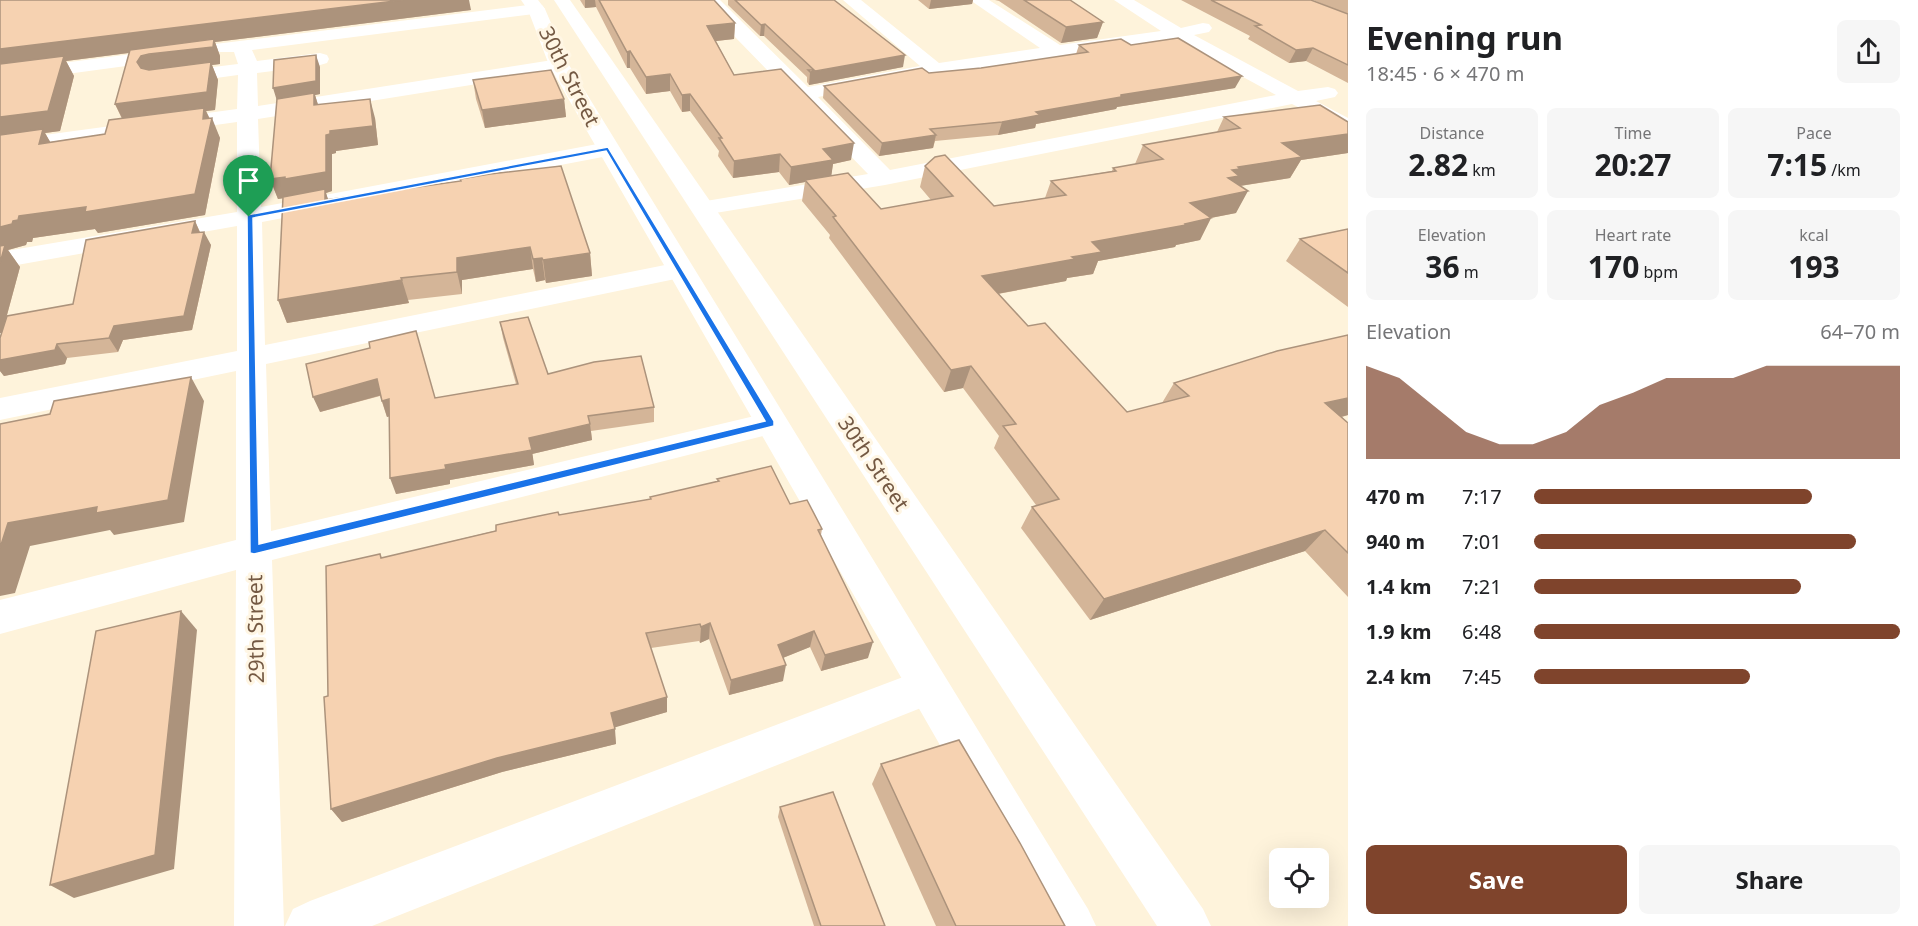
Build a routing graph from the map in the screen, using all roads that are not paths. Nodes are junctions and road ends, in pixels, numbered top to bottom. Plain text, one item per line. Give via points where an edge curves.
1 (711, 0) edge
2 (851, 0) edge
3 (978, 0) edge
4 (1122, 0) edge
5 (1155, 0) edge
6 (542, 3) edge
7 (478, 15) junction
8 (1203, 28) junction
9 (471, 34) dead end
10 (1178, 34) junction
11 (1056, 51) junction
12 (1255, 55) dead end
13 (338, 56) dead end
14 (243, 57) junction
15 (559, 65) junction
16 (935, 69) junction
17 (0, 77) edge
18 (153, 80) edge
19 (1296, 87) junction
20 (804, 94) junction
21 (1348, 104) edge
22 (248, 114) junction
23 (1348, 126) edge
24 (0, 147) edge
25 (608, 149) junction
26 (885, 178) junction
27 (703, 208) junction
28 (249, 217) junction
29 (0, 260) edge
30 (680, 270) junction
31 (252, 358) junction
32 (0, 409) edge
33 (771, 423) junction
34 (254, 550) junction
35 (0, 617) edge
36 (927, 687) junction
37 (259, 926) edge
38 (310, 926) edge
39 (1071, 926) edge
40 (1186, 926) edge

1 - 20 street
2 - 16 street
3 - 11 street
4 - 10 street
5 - 8 street
6 - 7 street
6 - 15 street, 30th Street
6 - 27 street, 30th Street
7 - 9 street via 479,30
7 - 14 street
8 - 10 street
8 - 12 street
10 - 11 street
10 - 19 street
11 - 16 street
13 - 14 street
14 - 17 street via 200,51
14 - 18 street
14 - 22 street, 29th Street
15 - 22 street
15 - 25 street, 30th Street
16 - 20 street
19 - 21 street via 1328,93
19 - 23 street
19 - 26 street
20 - 26 street
22 - 24 street
22 - 28 street, 29th Street
25 - 28 street
25 - 30 street, 30th Street
26 - 27 street
27 - 40 street, 30th Street
28 - 29 street
28 - 31 street, 29th Street
30 - 31 street
30 - 33 street, 30th Street
31 - 32 street
31 - 34 street, 29th Street
33 - 34 street
33 - 36 street, 30th Street
34 - 35 street
34 - 37 street, 29th Street
36 - 38 street
36 - 39 street, 30th Street

